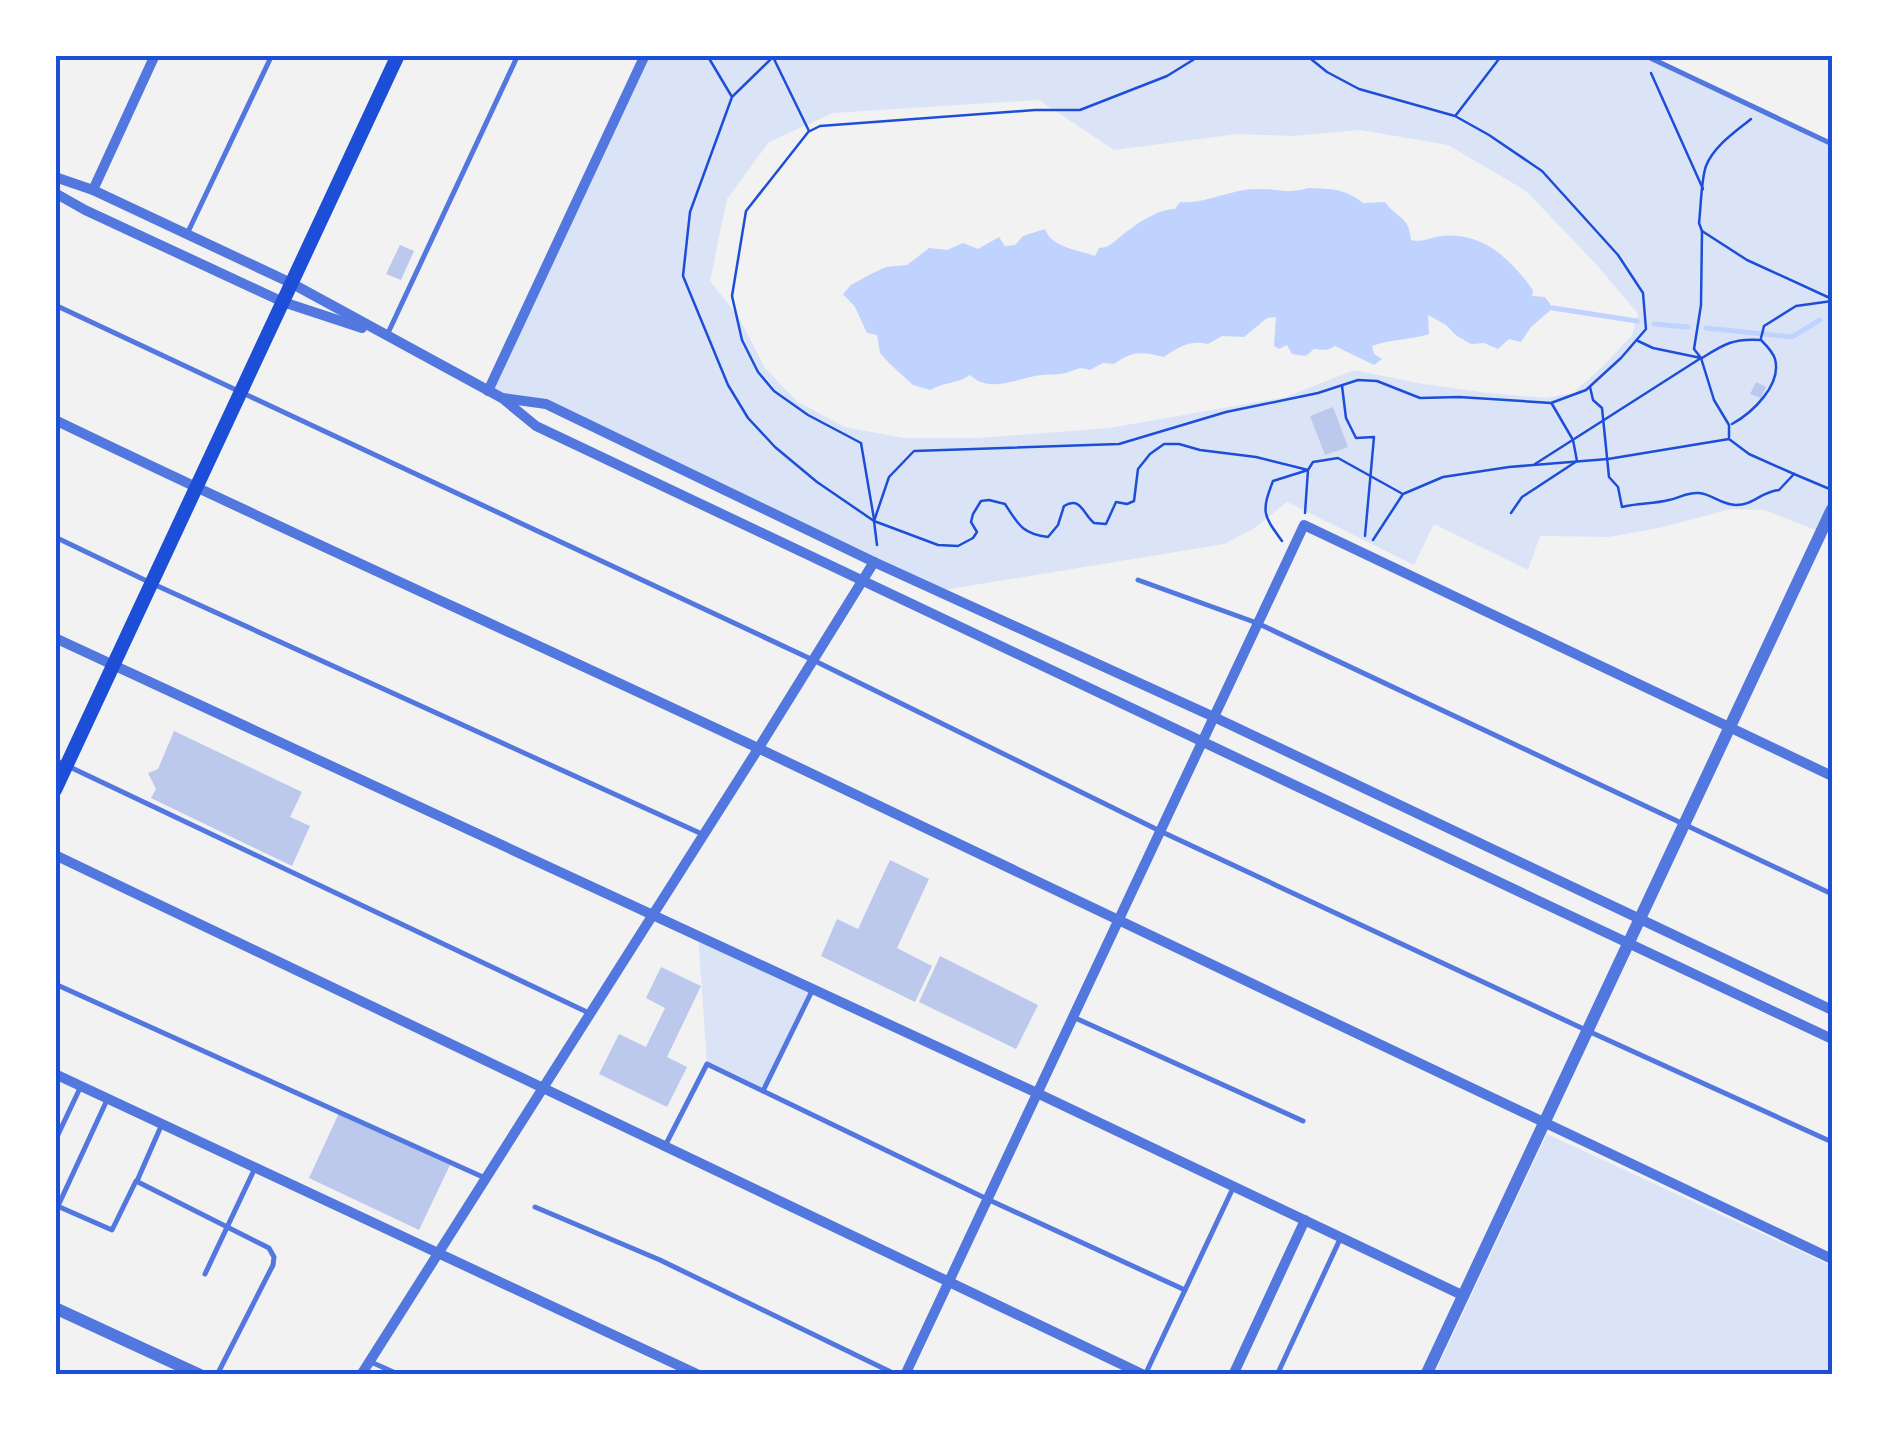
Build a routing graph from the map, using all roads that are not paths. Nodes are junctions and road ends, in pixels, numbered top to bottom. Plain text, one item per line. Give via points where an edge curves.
1 (155, 55) edge
2 (272, 55) edge
3 (398, 55) edge
4 (518, 55) edge
5 (645, 55) edge
6 (1644, 55) edge
7 (1832, 144) edge
8 (55, 177) edge
9 (94, 190) junction
10 (55, 193) edge
11 (186, 234) junction
12 (292, 283) junction
13 (282, 302) junction
14 (55, 305) edge
15 (386, 336) junction
16 (488, 391) junction
17 (240, 393) junction
18 (502, 398) junction
19 (55, 420) edge
20 (196, 488) junction
21 (1832, 508) edge
22 (55, 537) edge
23 (874, 562) junction
24 (864, 578) junction
25 (1138, 580) dead end
26 (151, 584) junction
27 (1258, 624) junction
28 (55, 638) edge
29 (813, 660) junction
30 (114, 664) junction
31 (1214, 717) junction
32 (1730, 727) junction
33 (1203, 740) junction
34 (758, 749) junction
35 (61, 763) edge
36 (1832, 776) edge
37 (55, 790) edge
38 (1683, 824) junction
39 (1160, 831) junction
40 (704, 834) junction
41 (55, 856) edge
42 (1832, 894) edge
43 (652, 914) junction
44 (1640, 919) junction
45 (1119, 920) junction
46 (1628, 944) junction
47 (55, 984) edge
48 (813, 989) junction
49 (1832, 1010) edge
50 (590, 1014) junction
51 (1073, 1017) junction
52 (1588, 1032) junction
53 (1832, 1039) edge
54 (55, 1074) edge
55 (80, 1086) junction
56 (543, 1088) junction
57 (763, 1092) junction
58 (1037, 1093) junction
59 (107, 1098) junction
60 (1304, 1121) dead end
61 (162, 1124) junction
62 (1544, 1124) junction
63 (55, 1141) edge
64 (1832, 1142) edge
65 (665, 1146) junction
66 (255, 1168) junction
67 (485, 1178) junction
68 (136, 1182) junction
69 (1234, 1186) junction
70 (987, 1199) junction
71 (56, 1206) edge
72 (536, 1207) dead end
73 (1305, 1220) junction
74 (228, 1226) junction
75 (1340, 1237) junction
76 (438, 1253) junction
77 (1832, 1259) edge
78 (205, 1274) dead end
79 (948, 1282) junction
80 (1186, 1290) junction
81 (1464, 1296) junction
82 (55, 1308) edge
83 (370, 1362) junction
84 (200, 1375) edge
85 (218, 1375) edge
86 (361, 1375) edge
87 (400, 1375) edge
88 (699, 1375) edge
89 (901, 1375) edge
90 (1144, 1375) edge
91 (1232, 1375) edge
92 (1277, 1375) edge
93 (1426, 1375) edge

1 - 9 street
2 - 11 lane
3 - 12 main road
4 - 15 lane
5 - 16 street
6 - 7 lane
8 - 9 street
9 - 11 street
10 - 13 street
11 - 12 street
12 - 13 main road
12 - 15 street
13 - 15 street
13 - 17 main road
14 - 17 lane
15 - 16 street
16 - 18 street
17 - 20 main road
17 - 29 lane
18 - 23 street via 546,404
18 - 24 street via 536,426
19 - 20 street
20 - 26 main road
20 - 34 street
21 - 32 street
22 - 26 lane
23 - 24 street
23 - 31 street
24 - 29 street
24 - 33 street
25 - 27 lane
26 - 30 main road
26 - 40 lane
27 - 31 street
27 - 32 street via 1304,525
27 - 38 lane
28 - 30 street
29 - 34 street
29 - 39 lane
30 - 35 main road
30 - 43 street
31 - 33 street
31 - 44 street
32 - 36 street
32 - 38 street
33 - 39 street
33 - 46 street
34 - 40 street
34 - 45 street
35 - 37 main road
35 - 50 lane
38 - 42 lane
38 - 44 street
39 - 45 street
39 - 52 lane
40 - 43 street
41 - 56 street
43 - 48 street
43 - 50 street
44 - 46 street
44 - 49 street
45 - 51 street
45 - 62 street
46 - 52 street
46 - 53 street
47 - 67 lane
48 - 57 lane
48 - 58 street
50 - 56 street
51 - 58 street
51 - 60 lane
52 - 62 street
52 - 64 lane
54 - 55 street
55 - 59 street
55 - 63 lane
56 - 65 street
56 - 67 street
57 - 65 lane via 707,1064
57 - 70 lane
58 - 69 street
58 - 70 street
59 - 61 street
59 - 71 lane
61 - 66 street
61 - 68 lane
62 - 77 street
62 - 81 street
65 - 79 street
66 - 74 lane
66 - 76 street
67 - 76 street
68 - 71 lane via 112,1230
68 - 74 lane
69 - 73 street
69 - 80 lane
70 - 79 street
70 - 80 lane
72 - 89 lane
73 - 75 street
73 - 91 street
74 - 78 lane
74 - 85 lane via 274,1257
75 - 81 street
75 - 92 lane
76 - 83 street
76 - 88 street
79 - 89 street
79 - 90 street
80 - 90 lane
81 - 93 street
82 - 84 street
83 - 86 street
83 - 87 lane

